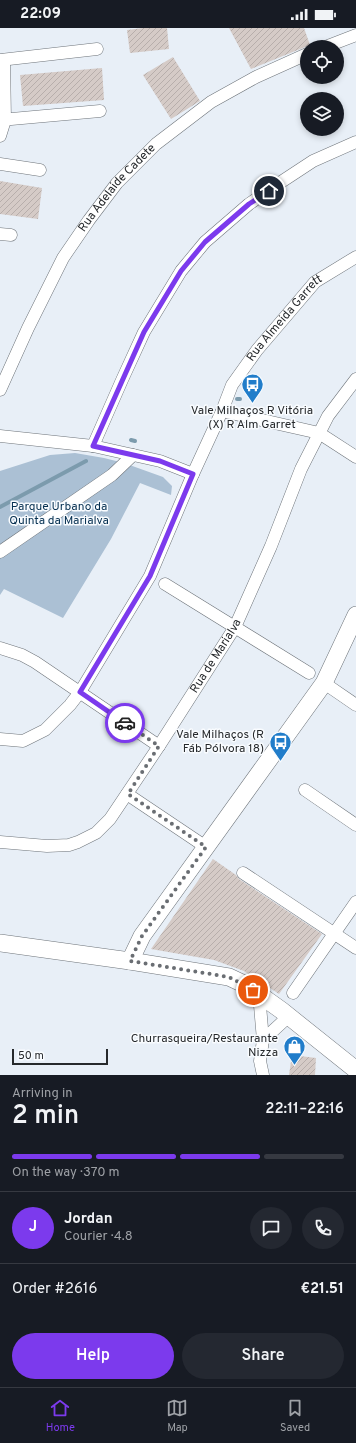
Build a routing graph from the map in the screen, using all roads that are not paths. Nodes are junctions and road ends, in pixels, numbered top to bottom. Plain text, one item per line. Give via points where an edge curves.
1 (356, 35) edge
2 (343, 40) edge
3 (97, 49) dead end
4 (300, 57) edge
5 (2, 60) edge
6 (100, 111) dead end
7 (2, 120) edge
8 (0, 136) edge
9 (356, 142) edge
10 (0, 164) edge
11 (40, 170) dead end
12 (356, 257) edge
13 (356, 379) edge
14 (0, 390) edge
15 (222, 411) junction
16 (320, 433) junction
17 (0, 436) edge
18 (93, 446) junction
19 (133, 455) junction
20 (356, 456) edge
21 (193, 474) junction
22 (0, 552) edge
23 (165, 584) dead end
24 (356, 615) edge
25 (235, 627) junction
26 (0, 648) edge
27 (309, 673) dead end
28 (324, 683) junction
29 (80, 692) junction
30 (356, 705) edge
31 (0, 739) edge
32 (159, 746) junction
33 (305, 790) dead end
34 (128, 794) junction
35 (356, 825) edge
36 (0, 842) edge
37 (206, 847) junction
38 (243, 873) dead end
39 (356, 902) edge
40 (335, 934) junction
41 (0, 943) edge
42 (356, 948) edge
43 (130, 961) junction
44 (293, 993) dead end
45 (259, 994) junction
46 (289, 1016) junction
47 (263, 1040) junction
48 (356, 1070) edge
49 (263, 1075) edge

1 - 2 street
3 - 5 street
4 - 14 street, Rua Adelaide Cadete via 256,77 211,102 156,144 117,183 63,258
5 - 7 street
6 - 7 street
7 - 8 street
9 - 18 street via 313,161 278,184 249,204 205,242 181,271 144,332
10 - 11 street
12 - 15 street, Rua Almeida Garrett via 315,282 287,313 232,385
13 - 16 street, Rua de Marialva via 328,416
15 - 16 street
15 - 21 street, Rua Almeida Garrett
16 - 20 street
16 - 25 street, Rua de Marialva via 301,469
17 - 18 street
18 - 19 street
19 - 21 street via 160,461
19 - 22 street via 112,475
21 - 29 street, Rua Almeida Garrett via 150,576
23 - 25 street
24 - 28 street
25 - 27 street
25 - 32 street, Rua de Marialva
26 - 29 street via 35,662
28 - 30 street
28 - 37 street
29 - 31 street, Rua Almeida Garrett via 45,730 23,741
29 - 32 street
32 - 34 street, Rua de Marialva
33 - 35 street
34 - 36 street, Rua de Marialva via 103,827 78,842 58,846
34 - 37 street
37 - 43 street via 142,936
38 - 40 street
39 - 40 street
40 - 42 street
40 - 44 street
41 - 43 street
43 - 45 street via 229,977
45 - 46 street
45 - 47 street
46 - 47 street
46 - 48 street
47 - 49 street via 260,1060

